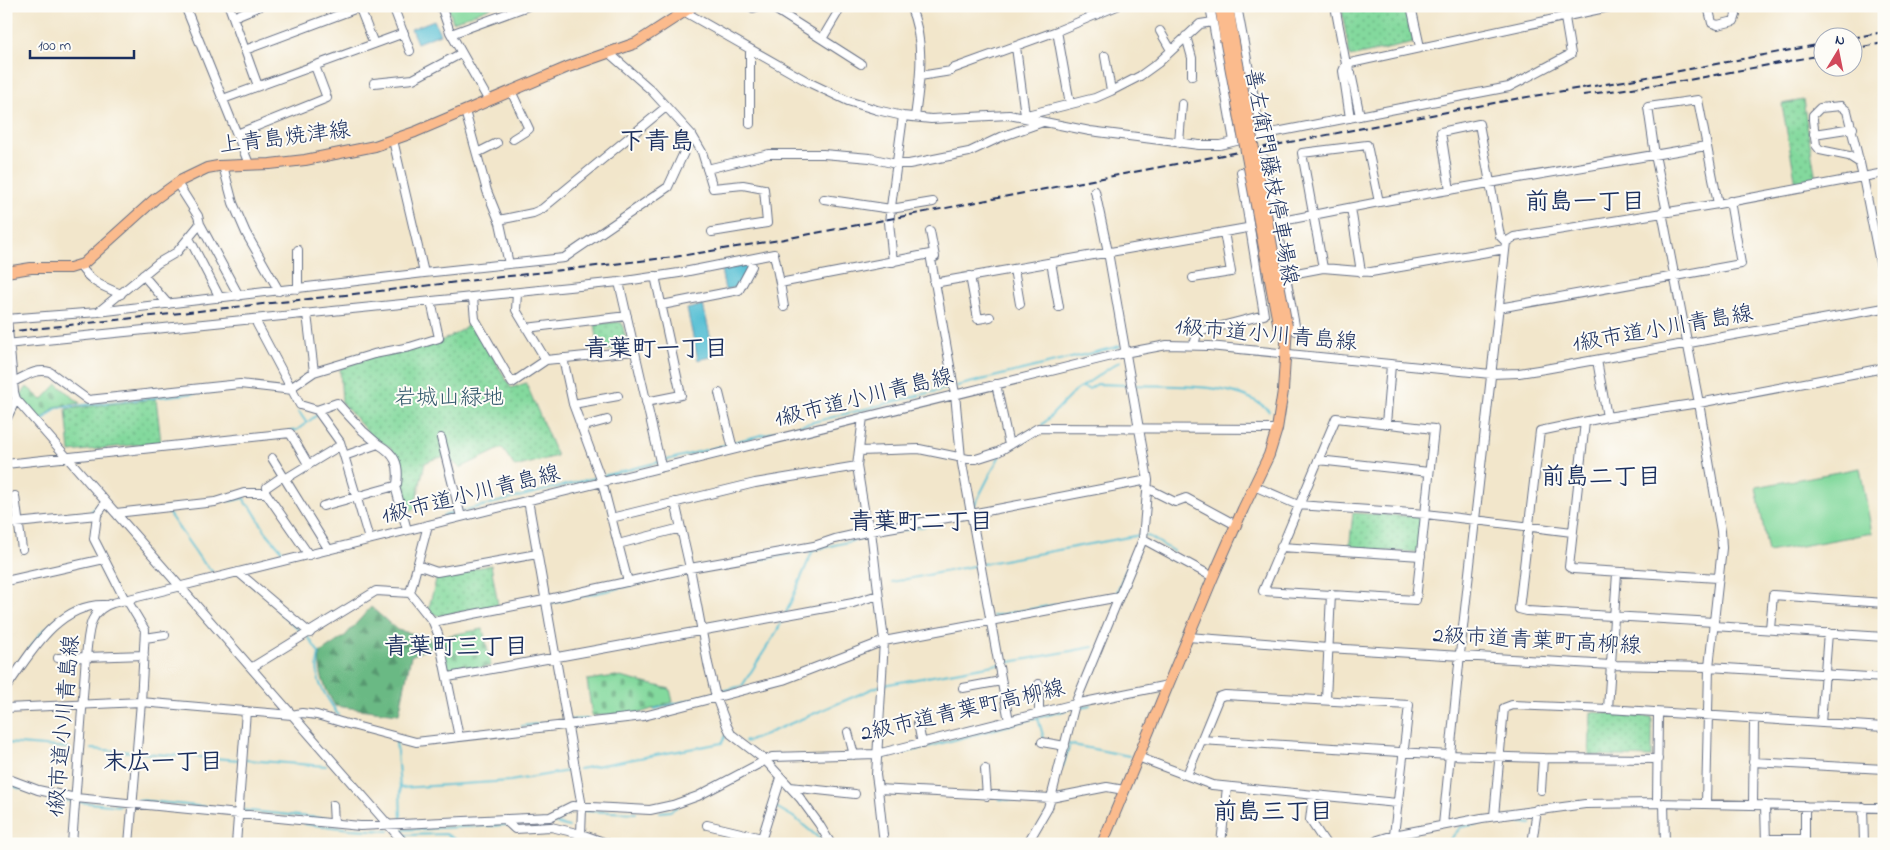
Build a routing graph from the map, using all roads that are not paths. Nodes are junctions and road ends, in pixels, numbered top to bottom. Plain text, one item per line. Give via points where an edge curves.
1 (185, 6) edge
2 (229, 6) edge
3 (260, 6) edge
4 (394, 6) edge
5 (441, 6) edge
6 (528, 6) edge
7 (751, 6) edge
8 (759, 6) edge
9 (770, 6) edge
10 (835, 6) edge
11 (910, 6) edge
12 (1117, 6) edge
13 (1210, 6) edge
14 (1220, 6) edge
15 (1228, 6) edge
16 (1238, 6) edge
17 (1335, 6) edge
18 (1411, 6) edge
19 (1563, 6) edge
20 (1614, 6) edge
21 (1708, 6) edge
22 (1734, 6) edge
23 (360, 7) edge
24 (689, 9) edge
25 (233, 17) junction
26 (1565, 17) junction
27 (1213, 22) junction
28 (1057, 31) junction
29 (1160, 31) dead end
30 (404, 33) junction
31 (451, 34) junction
32 (1186, 36) junction
33 (1229, 38) junction
34 (822, 39) junction
35 (374, 44) junction
36 (1016, 47) junction
37 (1420, 47) junction
38 (245, 50) junction
39 (410, 50) dead end
40 (750, 50) junction
41 (1171, 50) junction
42 (462, 53) junction
43 (609, 53) junction
44 (1105, 56) dead end
45 (861, 64) dead end
46 (1346, 64) junction
47 (315, 66) junction
48 (920, 76) junction
49 (1192, 76) dead end
50 (374, 83) dead end
51 (258, 86) junction
52 (511, 91) junction
53 (1112, 91) junction
54 (223, 99) junction
55 (488, 101) junction
56 (1070, 104) junction
57 (1182, 104) dead end
58 (666, 107) junction
59 (465, 111) junction
60 (903, 116) junction
61 (1023, 116) junction
62 (1360, 116) junction
63 (915, 117) junction
64 (1350, 118) junction
65 (1045, 121) junction
66 (750, 124) dead end
67 (1853, 128) junction
68 (237, 134) junction
69 (1814, 134) junction
70 (692, 135) junction
71 (1261, 135) junction
72 (513, 139) dead end
73 (392, 140) junction
74 (1234, 141) junction
75 (497, 143) dead end
76 (1178, 143) junction
77 (1706, 146) junction
78 (477, 153) junction
79 (1655, 155) junction
80 (1264, 158) dead end
81 (249, 164) junction
82 (896, 164) junction
83 (223, 166) junction
84 (707, 169) junction
85 (1241, 172) dead end
86 (1884, 173) edge
87 (1864, 176) junction
88 (177, 183) junction
89 (1491, 183) junction
90 (1450, 190) junction
91 (1095, 191) dead end
92 (824, 200) dead end
93 (933, 202) dead end
94 (1379, 202) junction
95 (1730, 202) junction
96 (1718, 204) junction
97 (1350, 208) junction
98 (891, 210) junction
99 (1665, 212) junction
100 (1314, 215) junction
101 (498, 220) junction
102 (1277, 222) junction
103 (200, 224) junction
104 (1247, 228) dead end
105 (930, 231) dead end
106 (712, 232) dead end
107 (1224, 232) junction
108 (189, 238) junction
109 (1505, 245) junction
110 (298, 250) dead end
111 (1108, 252) junction
112 (930, 258) junction
113 (750, 260) junction
114 (893, 262) junction
115 (1051, 262) junction
116 (509, 264) junction
117 (80, 266) junction
118 (1323, 268) junction
119 (1014, 269) junction
120 (6, 272) edge
121 (1361, 272) junction
122 (424, 273) junction
123 (1286, 275) junction
124 (143, 276) junction
125 (655, 276) junction
126 (970, 276) junction
127 (1676, 277) junction
128 (1193, 278) dead end
129 (619, 282) junction
130 (934, 282) junction
131 (780, 283) junction
132 (1884, 283) edge
133 (298, 289) junction
134 (279, 291) junction
135 (517, 293) junction
136 (121, 294) junction
137 (239, 296) junction
138 (220, 298) junction
139 (473, 298) junction
140 (431, 301) junction
141 (168, 304) junction
142 (1020, 304) dead end
143 (662, 305) junction
144 (784, 307) dead end
145 (1059, 307) dead end
146 (6, 308) edge
147 (1499, 308) junction
148 (1884, 308) edge
149 (98, 312) junction
150 (307, 314) junction
151 (626, 316) junction
152 (990, 317) dead end
153 (7, 319) edge
154 (257, 319) junction
155 (526, 328) junction
156 (1287, 328) junction
157 (8, 344) edge
158 (1687, 344) junction
159 (1194, 345) junction
160 (635, 351) junction
161 (1124, 353) junction
162 (1286, 354) junction
163 (562, 358) junction
164 (546, 360) junction
165 (1597, 360) junction
166 (1391, 365) junction
167 (1884, 368) edge
168 (314, 372) junction
169 (1491, 374) junction
170 (13, 382) junction
171 (996, 384) junction
172 (292, 388) junction
173 (719, 393) dead end
174 (955, 394) junction
175 (618, 396) dead end
176 (12, 402) edge
177 (646, 402) junction
178 (1699, 403) junction
179 (573, 404) junction
180 (317, 410) junction
181 (863, 416) junction
182 (1608, 417) junction
183 (6, 420) edge
184 (607, 420) dead end
185 (1585, 422) junction
186 (1386, 424) junction
187 (581, 427) junction
188 (1277, 429) junction
189 (1138, 430) junction
190 (441, 438) dead end
191 (378, 444) junction
192 (341, 445) junction
193 (1009, 445) junction
194 (733, 449) junction
195 (859, 451) junction
196 (344, 456) junction
197 (67, 458) junction
198 (272, 458) dead end
199 (961, 458) junction
200 (1318, 460) junction
201 (6, 464) edge
202 (308, 464) junction
203 (661, 466) junction
204 (857, 466) junction
205 (1429, 472) junction
206 (284, 477) junction
207 (602, 482) junction
208 (1147, 484) junction
209 (395, 486) junction
210 (1254, 486) junction
211 (267, 487) dead end
212 (356, 495) junction
213 (15, 496) dead end
214 (528, 500) junction
215 (106, 502) junction
216 (675, 502) junction
217 (323, 506) dead end
218 (1298, 506) junction
219 (116, 514) junction
220 (971, 514) junction
221 (1426, 514) junction
222 (97, 515) junction
223 (461, 517) junction
224 (611, 518) junction
225 (1475, 520) junction
226 (18, 521) junction
227 (6, 524) edge
228 (428, 525) junction
229 (1236, 525) junction
230 (1529, 527) junction
231 (681, 528) junction
232 (407, 530) junction
233 (871, 531) junction
234 (1572, 532) junction
235 (1143, 539) junction
236 (369, 540) junction
237 (618, 544) junction
238 (1281, 548) junction
239 (22, 549) dead end
240 (329, 550) junction
241 (309, 554) junction
242 (537, 554) junction
243 (1421, 556) junction
244 (104, 559) junction
245 (418, 565) junction
246 (690, 568) junction
247 (238, 572) junction
248 (1617, 573) junction
249 (1213, 577) junction
250 (1718, 578) junction
251 (6, 581) edge
252 (628, 582) junction
253 (180, 587) junction
254 (410, 593) junction
255 (1332, 594) junction
256 (878, 595) junction
257 (1120, 597) junction
258 (126, 600) junction
259 (544, 600) junction
260 (1884, 603) edge
261 (105, 605) junction
262 (1615, 617) junction
263 (991, 620) junction
264 (433, 622) junction
265 (1714, 624) junction
266 (1770, 629) junction
267 (702, 631) junction
268 (310, 633) junction
269 (1828, 633) junction
270 (165, 635) dead end
271 (1188, 637) junction
272 (1884, 637) edge
273 (145, 638) junction
274 (884, 641) junction
275 (1328, 648) junction
276 (1460, 654) junction
277 (144, 655) junction
278 (86, 656) junction
279 (58, 658) dead end
280 (556, 658) junction
281 (1611, 665) junction
282 (1709, 667) junction
283 (251, 668) junction
284 (1825, 675) junction
285 (448, 677) junction
286 (1884, 678) edge
287 (1002, 681) junction
288 (1039, 684) dead end
289 (1168, 685) junction
290 (6, 688) edge
291 (964, 688) dead end
292 (716, 697) junction
293 (1326, 699) junction
294 (141, 702) junction
295 (82, 704) junction
296 (1075, 704) junction
297 (6, 708) edge
298 (1608, 709) junction
299 (246, 711) junction
300 (1658, 712) junction
301 (1039, 713) junction
302 (292, 715) junction
303 (1708, 716) junction
304 (1754, 719) junction
305 (1008, 721) junction
306 (918, 723) dead end
307 (1821, 723) junction
308 (568, 725) junction
309 (1884, 727) edge
310 (848, 732) dead end
311 (459, 737) junction
312 (1201, 740) junction
313 (1042, 742) dead end
314 (922, 744) junction
315 (1065, 746) junction
316 (1403, 752) junction
317 (854, 755) junction
318 (1449, 755) junction
319 (1138, 756) junction
320 (1500, 756) junction
321 (877, 758) junction
322 (1543, 758) junction
323 (1658, 759) junction
324 (767, 762) junction
325 (1753, 762) junction
326 (985, 769) dead end
327 (1884, 770) edge
328 (1187, 775) junction
329 (6, 778) edge
330 (781, 778) junction
331 (790, 787) junction
332 (1227, 787) junction
333 (878, 789) junction
334 (1124, 790) junction
335 (1541, 790) dead end
336 (856, 794) dead end
337 (1313, 795) junction
338 (986, 796) junction
339 (76, 798) junction
340 (1051, 798) junction
341 (1397, 803) junction
342 (1660, 803) junction
343 (333, 804) dead end
344 (1706, 804) junction
345 (1753, 805) junction
346 (1765, 805) junction
347 (1805, 806) junction
348 (133, 807) junction
349 (1863, 807) junction
350 (1884, 808) edge
351 (1537, 809) junction
352 (582, 810) junction
353 (238, 813) junction
354 (1494, 816) junction
355 (504, 819) junction
356 (334, 823) junction
357 (707, 825) dead end
358 (1443, 825) junction
359 (389, 826) junction
360 (581, 831) junction
361 (1403, 834) junction
362 (1394, 835) junction
363 (761, 841) edge
364 (1766, 842) edge
365 (72, 844) edge
366 (129, 844) edge
367 (236, 844) edge
368 (405, 844) edge
369 (576, 844) edge
370 (609, 844) edge
371 (831, 844) edge
372 (884, 844) edge
373 (1027, 844) edge
374 (1102, 844) edge
375 (1221, 844) edge
376 (1326, 844) edge
377 (1372, 844) edge
378 (1405, 844) edge
379 (1532, 844) edge
380 (1665, 844) edge
381 (1864, 844) edge

1 - 54 street
2 - 25 street
3 - 25 street
4 - 30 street
5 - 31 street
6 - 31 street
7 - 8 street
9 - 34 street
10 - 34 street via 838,12
11 - 48 street via 922,59
12 - 28 street
13 - 27 street
14 - 33 main road, 善左衛門藤枝停車場線
15 - 33 main road, 善左衛門藤枝停車場線
16 - 71 street
17 - 46 street
18 - 37 street
19 - 26 street
20 - 26 street
21 - 22 street via 1712,23 1718,25 1734,21
23 - 35 street
23 - 38 street
24 - 40 street
24 - 43 main road, 上青島焼津線 via 636,43
25 - 38 street
26 - 37 street
26 - 62 street via 1571,54 1509,88
27 - 32 street via 1200,24
27 - 74 street
28 - 36 street
28 - 56 street
29 - 41 street
30 - 35 street
30 - 39 street
31 - 42 street
32 - 41 street
32 - 49 street via 1192,58
33 - 156 main road, 善左衛門藤枝停車場線, bridge
34 - 45 street
35 - 47 street
36 - 48 street via 950,71
36 - 61 street
37 - 46 street
38 - 51 street
40 - 60 street via 848,101
40 - 66 street
41 - 53 street via 1140,76
42 - 50 street via 413,79
42 - 55 street
43 - 52 main road, 上青島焼津線
43 - 58 street
44 - 53 street
46 - 62 street
46 - 64 street via 1343,71
47 - 51 street
47 - 68 street via 327,98
48 - 63 street
51 - 54 street
52 - 55 main road, 上青島焼津線
52 - 72 street via 529,129
53 - 56 street
54 - 68 street
55 - 59 main road, 上青島焼津線
56 - 61 street
57 - 76 street
58 - 70 street
58 - 101 street via 542,209
59 - 73 main road, 上青島焼津線
59 - 78 street
60 - 63 street
60 - 82 street
61 - 63 street
61 - 65 street
62 - 64 street
64 - 71 street
65 - 76 street via 1090,131
65 - 82 street via 969,152
67 - 69 street
67 - 69 street via 1847,111 1841,106 1827,106 1813,115
67 - 87 street
68 - 81 street
69 - 87 street via 1820,150 1849,156 1860,163
70 - 84 street
70 - 116 street via 668,187 564,258
71 - 74 street
73 - 81 main road, 上青島焼津線 via 305,160
73 - 122 street
74 - 76 street via 1220,145
75 - 78 street
77 - 79 street
77 - 79 street via 1698,100 1648,107
77 - 96 street
78 - 101 street
79 - 89 street
79 - 99 street
80 - 102 street
81 - 83 main road, 上青島焼津線
82 - 84 street via 823,154 769,154
82 - 98 street
83 - 88 main road, 上青島焼津線 via 207,168
83 - 134 street via 233,203 246,233
84 - 106 street via 713,188 743,185 764,189 767,223
85 - 159 street via 1264,315 1202,331 1197,334
86 - 87 street
87 - 95 street
87 - 132 street
88 - 103 street
88 - 117 main road, 上青島焼津線
89 - 90 street
89 - 90 street via 1479,124 1441,132
89 - 109 street via 1500,236
90 - 94 street
91 - 111 street
92 - 98 street
93 - 98 street
94 - 97 street
94 - 100 street via 1367,145 1302,153
95 - 96 street
95 - 127 street via 1741,264
96 - 99 street
97 - 100 street
97 - 121 street
98 - 114 street via 889,230
99 - 109 street via 1514,237
99 - 127 street
100 - 102 street
100 - 118 street
101 - 116 street
102 - 123 street
103 - 108 street
103 - 137 street
104 - 107 street
105 - 112 street via 935,257
107 - 111 street
107 - 128 street via 1231,272
108 - 124 street via 177,252
108 - 138 street
109 - 121 street
109 - 147 street
110 - 133 street
111 - 115 street
111 - 161 street
112 - 114 street via 930,254
112 - 130 street
113 - 125 street
113 - 131 street via 774,254
113 - 143 street via 752,266 739,290
114 - 131 street
115 - 119 street
115 - 145 street
116 - 122 street
117 - 120 main road
117 - 136 street via 95,283
118 - 121 street
118 - 123 street
119 - 126 street
119 - 142 street
122 - 133 street
123 - 156 street
124 - 136 street
124 - 141 street
125 - 129 street
125 - 143 street
126 - 130 street
126 - 152 street via 978,319
127 - 147 street
127 - 158 street
129 - 135 street
129 - 151 street
130 - 174 street
131 - 144 street
133 - 134 street
134 - 137 street
135 - 139 street
135 - 155 street via 516,310
136 - 149 street
137 - 138 street
138 - 141 street
139 - 140 street
139 - 164 street via 475,319 512,384
140 - 150 street
140 - 168 street via 439,338
141 - 149 street
143 - 177 street via 681,395
146 - 153 street
147 - 169 street
148 - 158 street, 1級市道小川青島線
149 - 153 street
150 - 154 street
150 - 168 street
151 - 155 street
151 - 160 street
153 - 157 street
154 - 157 street
154 - 172 street
155 - 164 street
156 - 162 main road, 善左衛門藤枝停車場線
157 - 170 street
158 - 165 street, 1級市道小川青島線
158 - 178 street
159 - 161 street, 1級市道小川青島線 via 1166,345
159 - 162 street, 1級市道小川青島線
160 - 163 street
160 - 177 street
161 - 171 street, 1級市道小川青島線
161 - 189 street
162 - 166 street, 1級市道小川青島線
162 - 188 main road, 善左衛門藤枝停車場線
163 - 164 street
163 - 179 street
165 - 169 street, 1級市道小川青島線 via 1519,373
165 - 182 street
166 - 169 street, 1級市道小川青島線
166 - 186 street
167 - 178 street
168 - 172 street
169 - 225 street
170 - 172 street via 44,370 88,400 240,384
170 - 176 street
171 - 174 street, 1級市道小川青島線
171 - 193 street
172 - 180 street via 300,405
173 - 194 street
174 - 181 street, 1級市道小川青島線
174 - 199 street
175 - 179 street
176 - 183 street
176 - 197 street
177 - 203 street
178 - 182 street
178 - 250 street via 1720,514 1722,548
179 - 187 street
180 - 191 street via 336,404
180 - 192 street
181 - 194 street, 1級市道小川青島線
181 - 195 street
182 - 185 street
184 - 187 street
185 - 230 street via 1540,431
185 - 234 street
186 - 200 street via 1336,418
186 - 205 street via 1434,429
187 - 207 street
188 - 189 street
188 - 210 main road, 善左衛門藤枝停車場線
189 - 193 street via 1038,428
189 - 208 street
190 - 223 street
191 - 196 street
191 - 209 street via 394,456 398,465
192 - 196 street
192 - 202 street
193 - 199 street via 976,459
194 - 203 street, 1級市道小川青島線
195 - 199 street via 919,449
195 - 204 street
196 - 212 street
197 - 201 street
197 - 202 street via 290,433
197 - 215 street
198 - 206 street
199 - 220 street
200 - 205 street
200 - 218 street
202 - 206 street
203 - 207 street, 1級市道小川青島線
204 - 216 street via 755,483
204 - 233 street
205 - 221 street
206 - 211 street
206 - 240 street
207 - 214 street, 1級市道小川青島線
207 - 224 street
208 - 220 street
208 - 229 street via 1175,502 1186,498
208 - 235 street
209 - 212 street
209 - 232 street
210 - 218 street
210 - 229 main road, 善左衛門藤枝停車場線
212 - 217 street
212 - 236 street
213 - 226 street
214 - 223 street, 1級市道小川青島線
214 - 242 street
215 - 219 street
215 - 222 street
216 - 224 street
216 - 231 street
218 - 221 street
218 - 238 street
219 - 241 street via 215,502 244,493 266,493
219 - 253 street
220 - 233 street
220 - 263 street
221 - 225 street
221 - 243 street
222 - 226 street
222 - 244 street via 94,539
223 - 228 street, 1級市道小川青島線
224 - 237 street
225 - 230 street
225 - 276 street
226 - 227 street
226 - 239 street
228 - 232 street, 1級市道小川青島線
228 - 245 street
229 - 249 main road, 善左衛門藤枝停車場線
230 - 234 street
230 - 262 street via 1520,609
231 - 237 street
231 - 246 street
232 - 236 street, 1級市道小川青島線
233 - 246 street via 814,546
233 - 256 street
234 - 248 street via 1569,567
235 - 249 street
235 - 257 street
236 - 240 street, 1級市道小川青島線
237 - 252 street
238 - 243 street
238 - 255 street via 1263,591
240 - 241 street, 1級市道小川青島線
241 - 247 street, 1級市道小川青島線
242 - 245 street via 437,572
242 - 259 street
243 - 255 street via 1416,600
244 - 251 street
244 - 258 street
245 - 254 street
246 - 252 street
246 - 267 street
247 - 253 street, 1級市道小川青島線
247 - 268 street
248 - 250 street
248 - 262 street
249 - 271 main road, 善左衛門藤枝停車場線
250 - 265 street
252 - 259 street
253 - 258 street, 1級市道小川青島線
253 - 283 street
254 - 264 street
254 - 268 street via 376,591
255 - 275 street
256 - 267 street via 854,603
256 - 274 street
257 - 263 street
257 - 296 street
258 - 261 street, 1級市道小川青島線
258 - 273 street via 145,630
259 - 264 street
259 - 280 street
260 - 266 street via 1773,595
261 - 278 street, 1級市道小川青島線 via 94,614
261 - 290 street via 90,605 46,633
262 - 265 street
262 - 281 street
263 - 274 street
263 - 287 street
264 - 285 street
265 - 266 street
265 - 282 street
266 - 269 street
267 - 280 street
267 - 292 street
268 - 283 street
269 - 272 street
269 - 284 street
270 - 273 street
271 - 275 street, 2級市道青葉町高柳線
271 - 289 main road, 善左衛門藤枝停車場線
273 - 277 street
274 - 292 street via 783,680
274 - 321 street
275 - 276 street, 2級市道青葉町高柳線
275 - 293 street
276 - 281 street, 2級市道青葉町高柳線
276 - 318 street
277 - 278 street
277 - 294 street
278 - 279 street
278 - 295 street, 1級市道小川青島線
280 - 285 street
280 - 308 street
281 - 282 street, 2級市道青葉町高柳線
281 - 298 street
282 - 284 street, 2級市道青葉町高柳線
282 - 303 street
283 - 302 street
284 - 286 street, 2級市道青葉町高柳線
284 - 307 street
285 - 311 street
287 - 291 street
287 - 305 street
288 - 301 street
289 - 296 street, 2級市道青葉町高柳線
289 - 319 main road
292 - 308 street via 644,716
292 - 324 street via 731,734
293 - 312 street via 1225,695 1219,697
293 - 316 street via 1409,705
294 - 295 street
294 - 299 street
294 - 348 street
295 - 297 street
295 - 339 street, 1級市道小川青島線
296 - 301 street, 2級市道青葉町高柳線
296 - 315 street
298 - 300 street
298 - 320 street via 1512,705 1504,708
299 - 302 street
299 - 353 street
300 - 303 street
300 - 323 street
301 - 305 street, 2級市道青葉町高柳線
302 - 311 street via 317,715 416,742
302 - 359 street
303 - 304 street
303 - 344 street
304 - 307 street
304 - 325 street
305 - 314 street, 2級市道青葉町高柳線
306 - 314 street
307 - 309 street
308 - 311 street
308 - 352 street
310 - 317 street
312 - 316 street
312 - 328 street
313 - 315 street
314 - 321 street, 2級市道青葉町高柳線
315 - 340 street
316 - 318 street
316 - 341 street
317 - 321 street, 2級市道青葉町高柳線
317 - 324 street, 2級市道青葉町高柳線 via 772,757
318 - 320 street
318 - 358 street
319 - 328 street
319 - 334 main road
320 - 322 street
320 - 354 street
321 - 333 street
322 - 323 street
322 - 335 street
323 - 342 street
324 - 330 street
324 - 352 street, 2級市道青葉町高柳線 via 673,805 650,810
325 - 327 street
325 - 345 street
326 - 338 street
328 - 332 street
329 - 339 street, 2級市道青葉町高柳線 via 38,790
330 - 331 street
330 - 363 street
331 - 336 street
331 - 371 street via 820,824
332 - 337 street
332 - 375 street
333 - 338 street
333 - 372 street
334 - 340 street via 1106,787
334 - 374 main road
337 - 341 street
337 - 376 street via 1310,820
338 - 340 street
339 - 348 street, 2級市道青葉町高柳線
339 - 365 street, 1級市道小川青島線
340 - 373 street
341 - 362 street
342 - 344 street
342 - 351 street via 1585,804
342 - 380 street
343 - 356 street
344 - 345 street
345 - 346 street
346 - 347 street
346 - 364 street
347 - 349 street
347 - 364 street via 1805,839
348 - 353 street, 2級市道青葉町高柳線
348 - 366 street
349 - 350 street
349 - 381 street
351 - 354 street
351 - 379 street
352 - 355 street, 2級市道青葉町高柳線 via 572,806 550,817
352 - 360 street
353 - 356 street, 2級市道青葉町高柳線
353 - 367 street
354 - 358 street
355 - 359 street, 2級市道青葉町高柳線
355 - 360 street via 515,829 551,827
356 - 359 street, 2級市道青葉町高柳線
357 - 363 street
358 - 361 street
359 - 368 street
360 - 369 street
360 - 370 street
361 - 362 street
361 - 378 street
362 - 377 street

